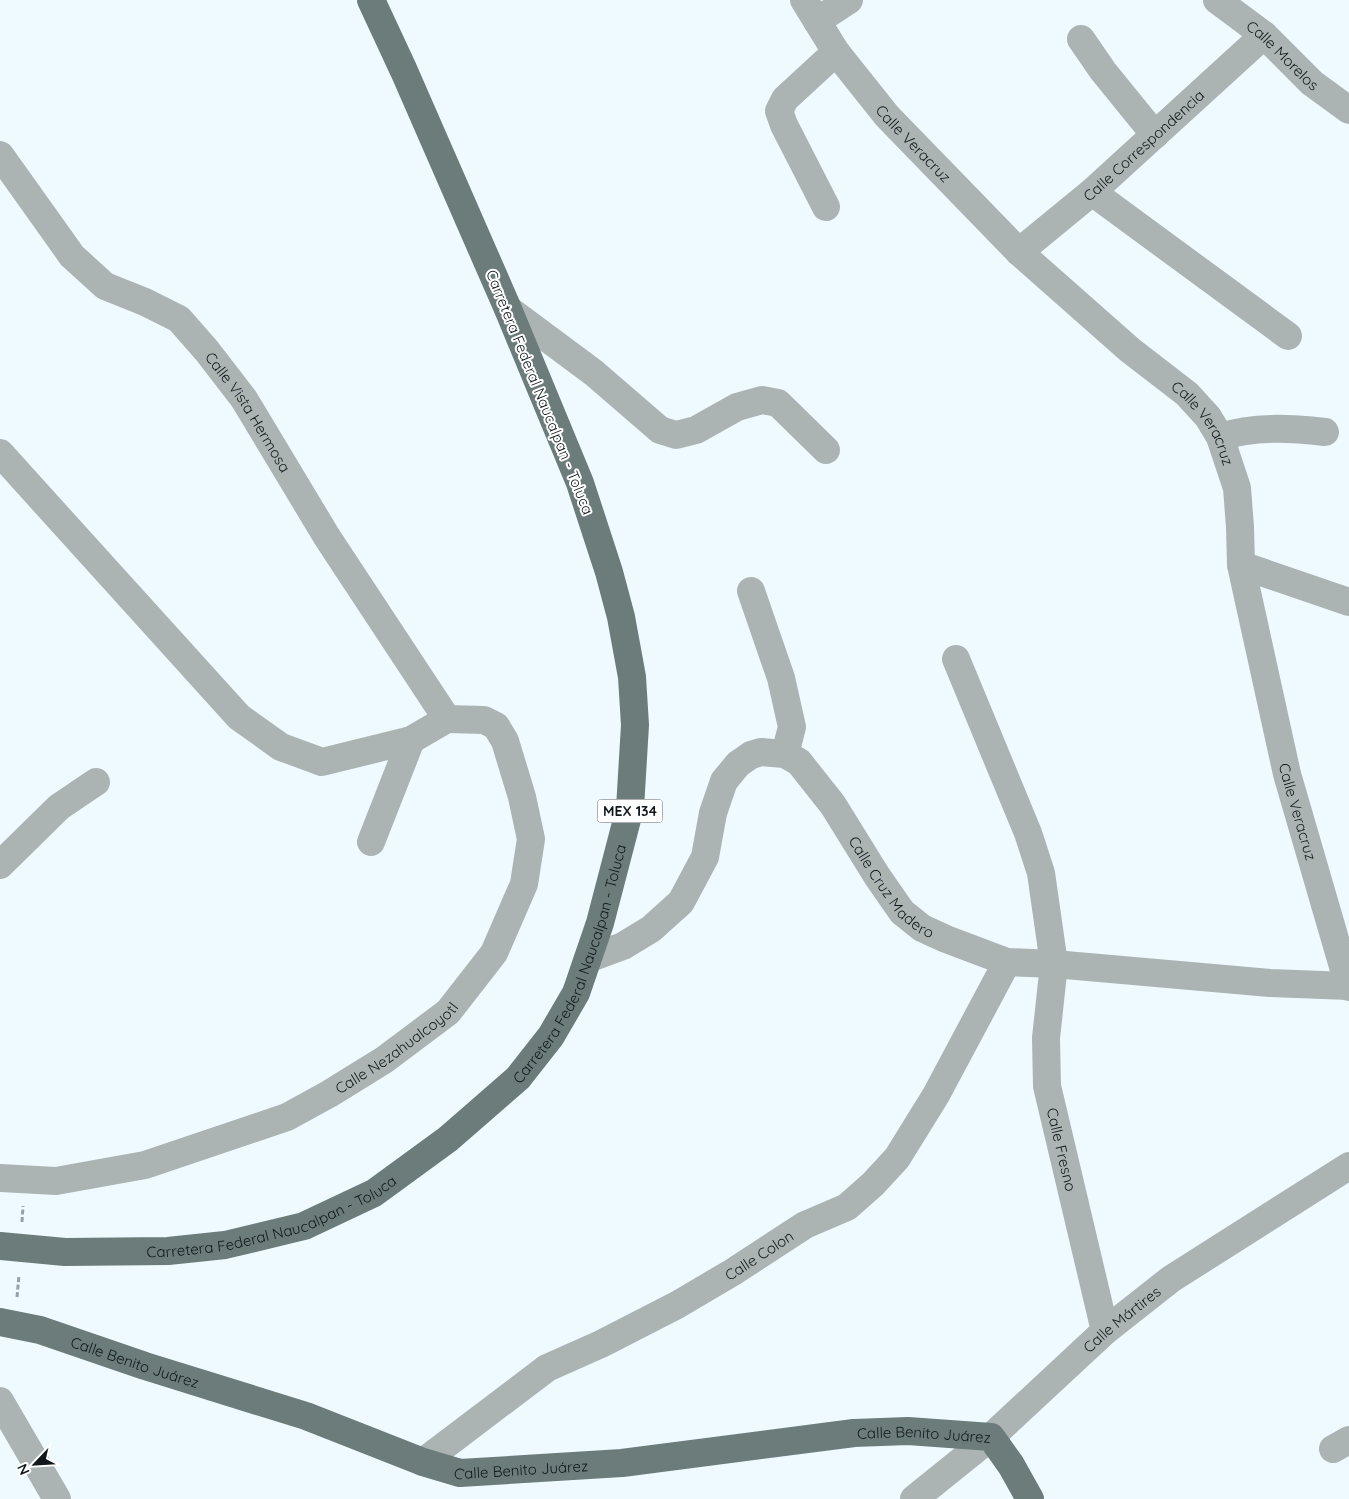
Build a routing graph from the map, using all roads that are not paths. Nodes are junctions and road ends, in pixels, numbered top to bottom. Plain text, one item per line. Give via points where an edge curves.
1 (371, 0) edge
2 (849, 0) edge
3 (1217, 0) edge
4 (810, 10) edge
5 (1264, 35) junction
6 (1081, 39) dead end
7 (836, 52) junction
8 (1349, 110) edge
9 (1155, 135) junction
10 (0, 155) edge
11 (1092, 192) junction
12 (826, 207) dead end
13 (1019, 252) junction
14 (508, 309) junction
15 (1288, 336) dead end
16 (1325, 432) dead end
17 (1220, 437) junction
18 (826, 450) dead end
19 (0, 453) edge
20 (1241, 565) junction
21 (751, 591) dead end
22 (1349, 602) edge
23 (956, 659) dead end
24 (448, 719) junction
25 (411, 740) junction
26 (785, 754) junction
27 (96, 782) dead end
28 (371, 842) dead end
29 (0, 865) edge
30 (588, 959) junction
31 (1007, 962) junction
32 (1054, 964) junction
33 (1349, 986) edge
34 (1349, 1166) edge
35 (0, 1178) edge
36 (0, 1246) edge
37 (0, 1322) edge
38 (1105, 1331) junction
39 (0, 1401) edge
40 (991, 1437) junction
41 (423, 1462) junction
42 (57, 1499) edge
43 (914, 1499) edge
44 (1030, 1499) edge

1 - 14 main road, Carretera Federal Naucalpan - Toluca / MEX 134
2 - 4 street
3 - 5 street, Calle Morelos
4 - 7 street, Calle Veracruz
5 - 8 street, Calle Morelos via 1312,83
5 - 9 street, Calle Correspondencia
6 - 9 street
7 - 12 street via 785,99 779,111
7 - 13 street, Calle Veracruz via 886,116
9 - 11 street, Calle Correspondencia
10 - 24 street, Calle Vista Hermosa via 72,256 105,286 179,318 206,351 244,399 327,537
11 - 13 street, Calle Correspondencia
11 - 15 street
13 - 17 street, Calle Veracruz via 1130,350 1187,394 1208,417
14 - 18 street via 594,372 660,430 676,435 696,430 737,407 762,400 778,403
14 - 30 main road, Carretera Federal Naucalpan - Toluca / MEX 134 via 580,483 621,617 632,677 635,725 630,808
16 - 17 street via 1268,429 1238,431
17 - 20 street, Calle Veracruz via 1237,488
19 - 25 street via 239,717 280,747 322,762
20 - 22 street
20 - 33 street, Calle Veracruz via 1287,774
21 - 26 street via 781,678 792,727
23 - 32 street, Calle Fresno via 1042,873
24 - 25 street
24 - 35 street, Calle Nezahualcoyotl via 484,720 496,726 505,741 531,839 524,884 494,953 448,1012 384,1060 287,1117 145,1165 56,1181
25 - 28 street
26 - 30 street via 761,752 751,755 738,764 724,781 713,813 705,857 681,902 644,934
26 - 31 street, Calle Cruz Madero via 799,762 833,805 902,912 922,928
27 - 29 street via 59,807
30 - 36 main road, Carretera Federal Naucalpan - Toluca / MEX 134 via 576,994 551,1036 518,1078 411,1168 374,1193 336,1212 304,1226 225,1245 168,1251 65,1252
31 - 32 street, Calle Cruz Madero
31 - 41 street, Calle Colon via 936,1095 897,1158 873,1184 846,1207 805,1225 677,1305 547,1368
32 - 33 street, Calle Cruz Madero via 1270,983
32 - 38 street, Calle Fresno via 1046,1038 1047,1086
34 - 38 street, Calle Mártires via 1171,1278
37 - 41 main road, Calle Benito Juárez via 40,1330 306,1416
38 - 40 street, Calle Mártires
39 - 42 street
40 - 41 main road, Calle Benito Juárez via 908,1432 854,1434 622,1463 460,1473
40 - 43 street, Calle Mártires
40 - 44 main road, Calle Benito Juárez

